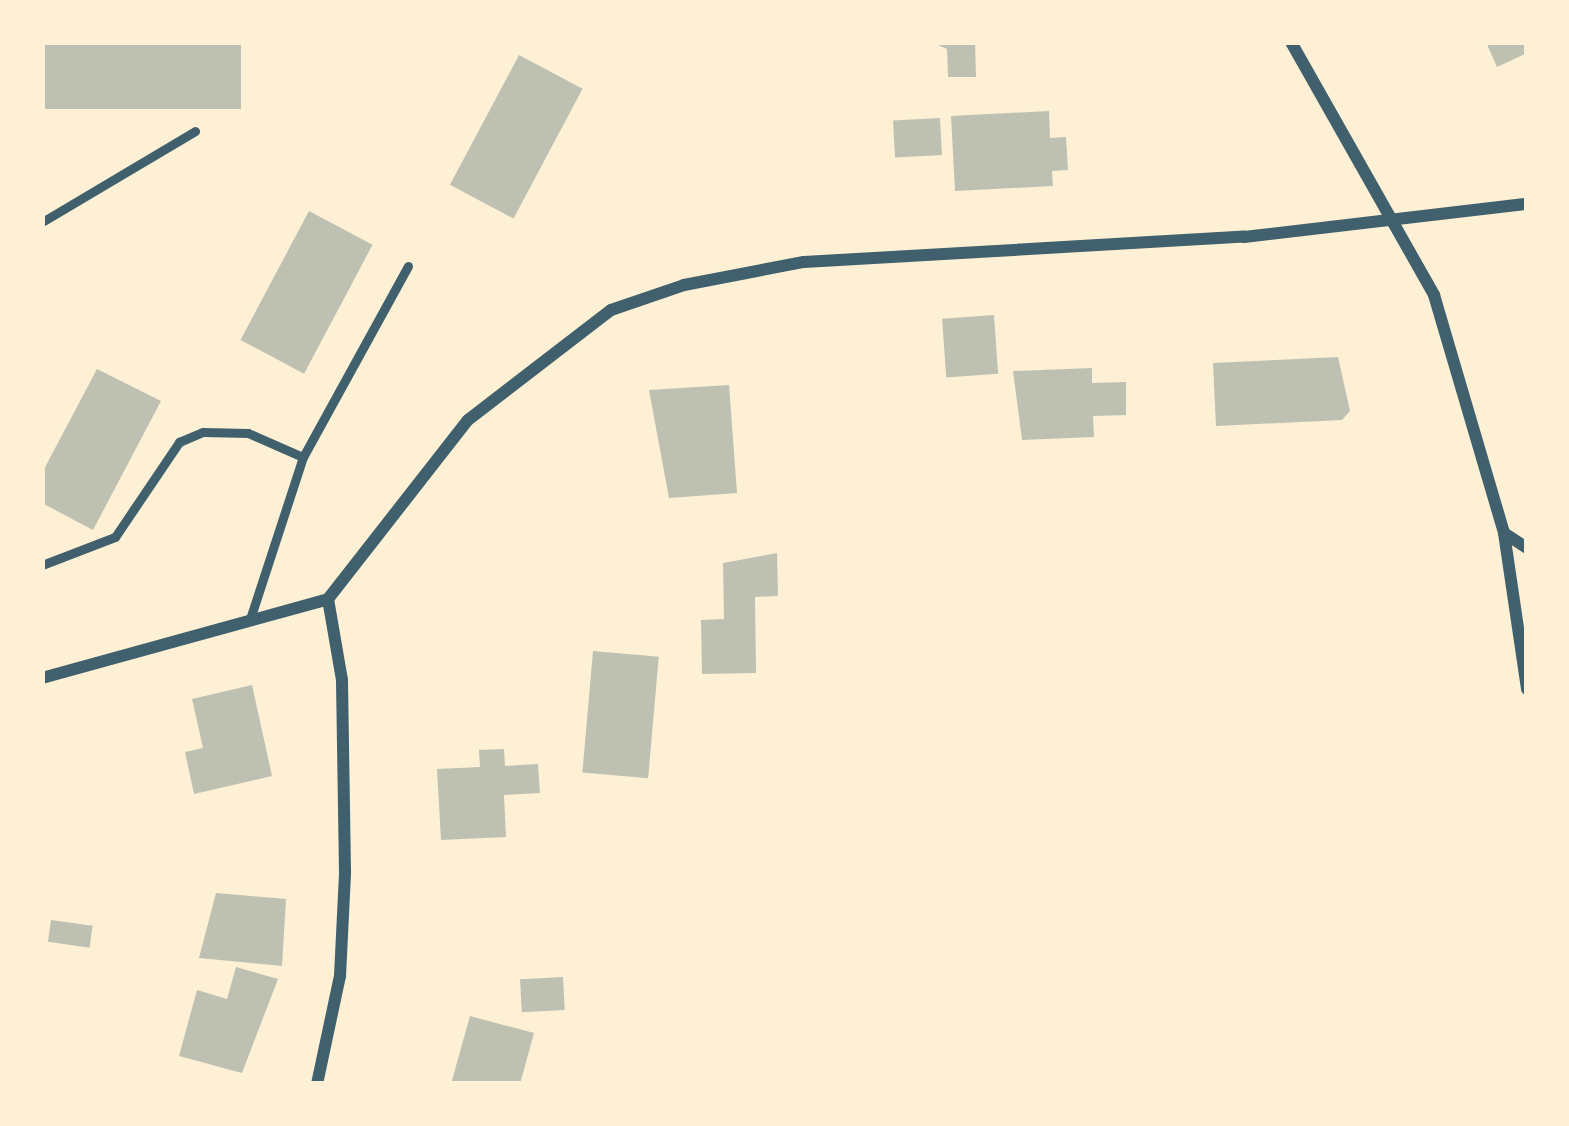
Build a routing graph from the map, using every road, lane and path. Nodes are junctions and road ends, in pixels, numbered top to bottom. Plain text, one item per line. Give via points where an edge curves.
1 (1291, 42) edge
2 (195, 130) dead end
3 (1527, 204) edge
4 (1397, 220) junction
5 (42, 222) edge
6 (408, 266) dead end
7 (303, 457) junction
8 (1504, 533) junction
9 (1527, 548) edge
10 (42, 565) edge
11 (328, 599) junction
12 (250, 619) junction
13 (42, 678) edge
14 (1527, 689) edge
15 (316, 1084) edge

1 - 4 street
2 - 5 lane
3 - 4 street
4 - 8 street via 1434,295
4 - 11 street via 804,262 611,310 467,420
6 - 7 lane
7 - 10 lane via 248,434 191,437 115,537
7 - 12 lane
8 - 9 street
8 - 14 street
11 - 12 street
11 - 15 street via 342,680 345,872 340,976
12 - 13 street

